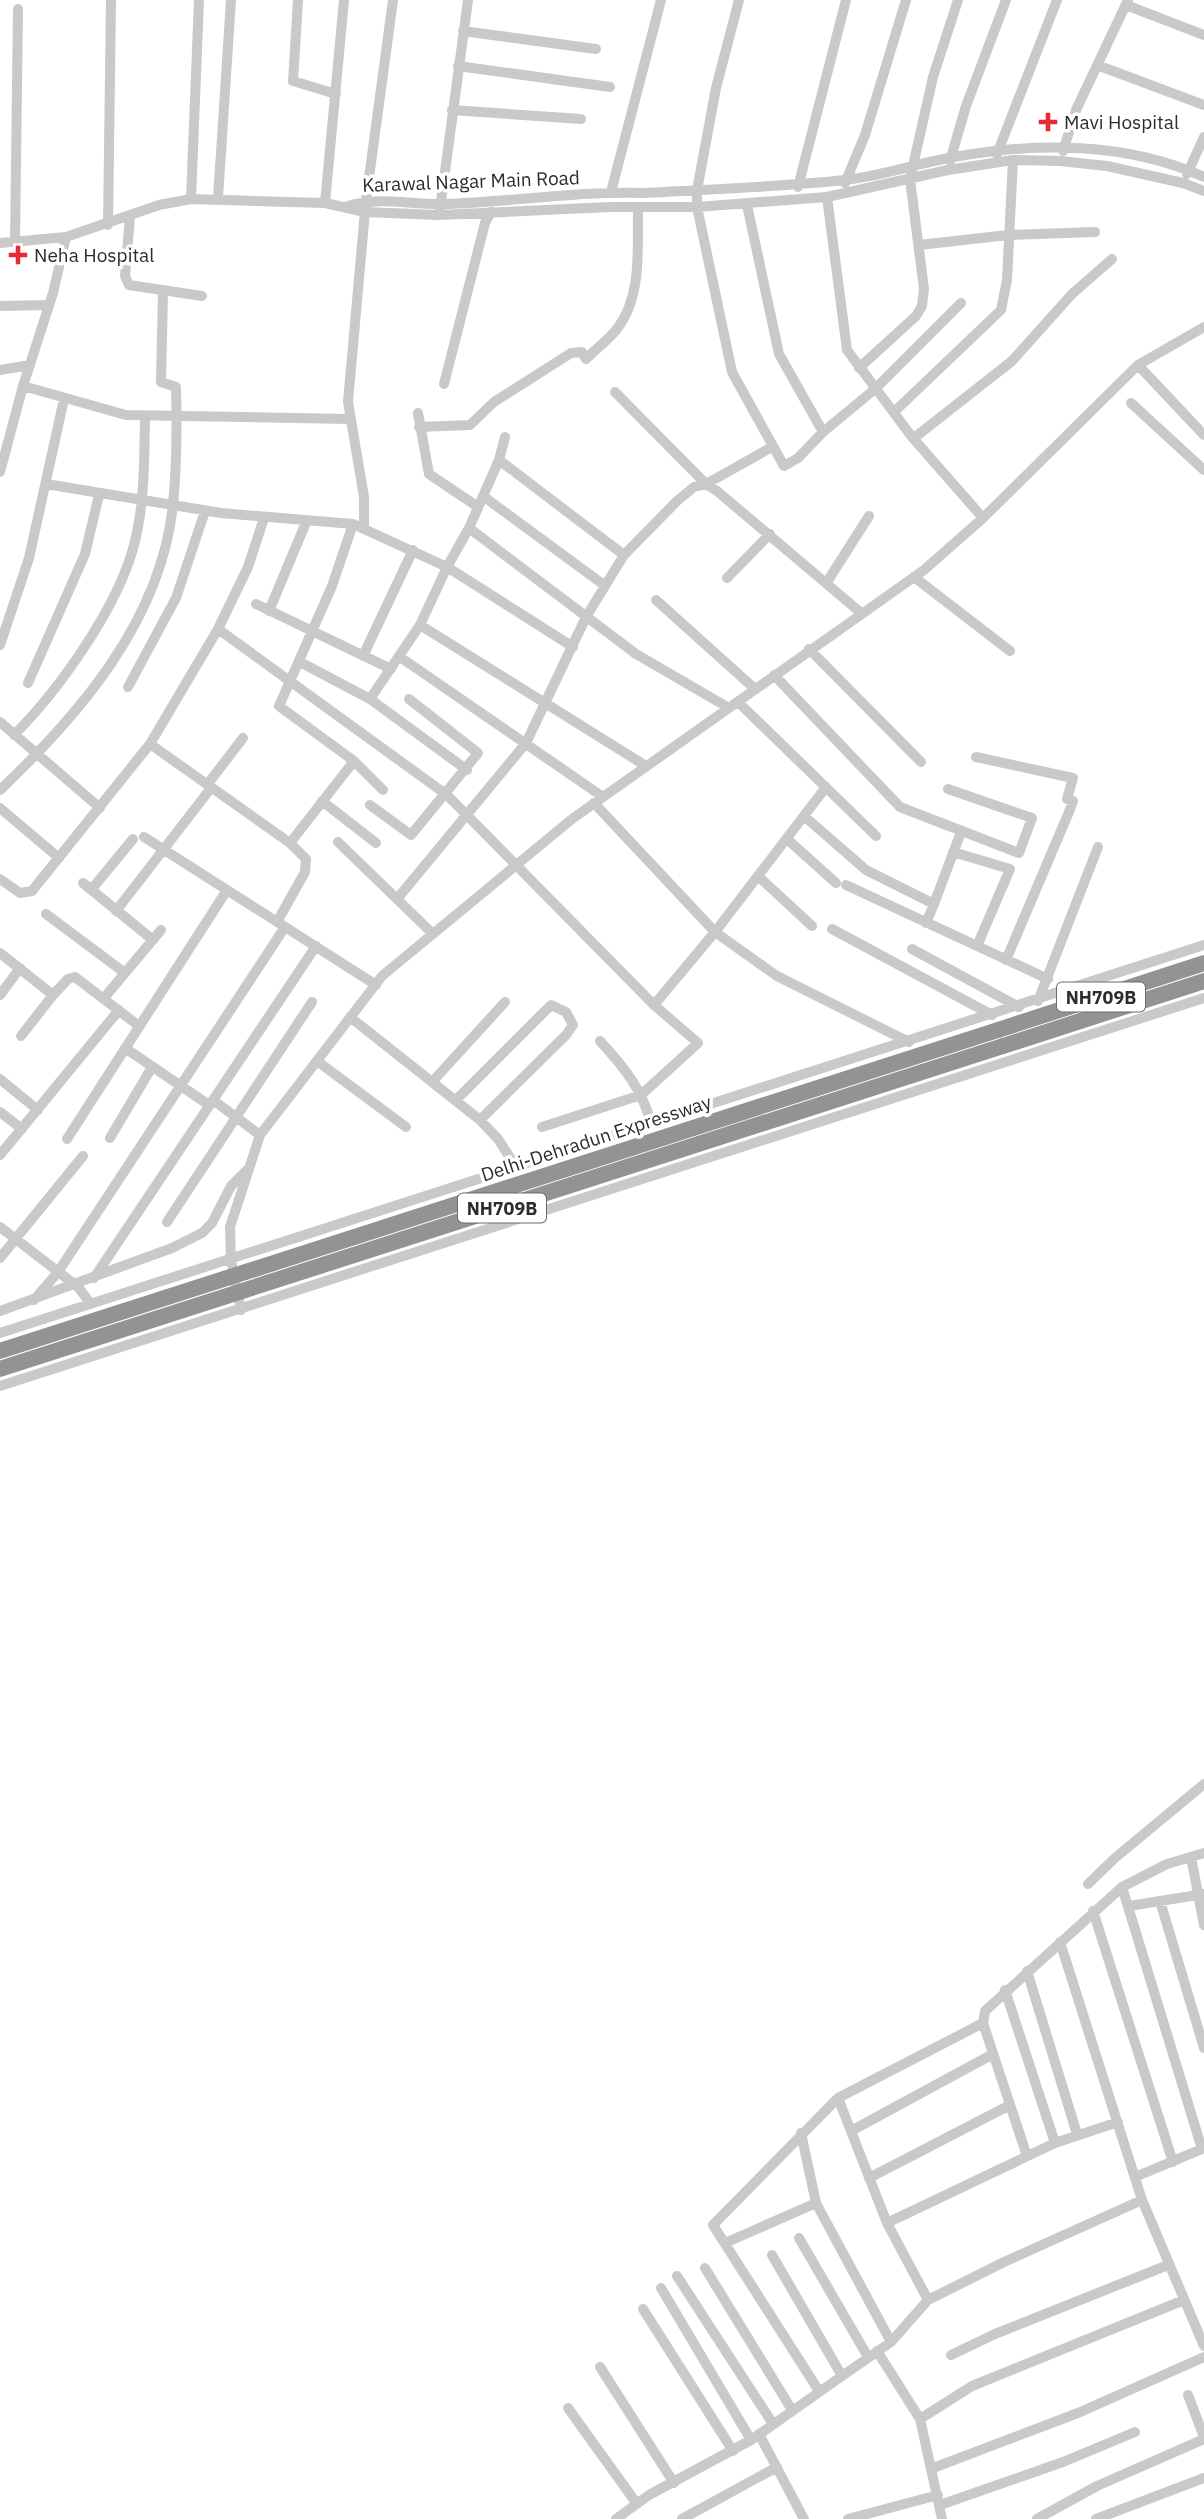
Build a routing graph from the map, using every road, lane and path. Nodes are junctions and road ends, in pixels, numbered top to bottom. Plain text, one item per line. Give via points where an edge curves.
1 (111, 0) edge
2 (199, 0) edge
3 (231, 0) edge
4 (298, 0) edge
5 (344, 0) edge
6 (393, 0) edge
7 (468, 0) edge
8 (661, 0) edge
9 (739, 0) edge
10 (846, 0) edge
11 (906, 0) edge
12 (958, 0) edge
13 (1006, 0) edge
14 (1056, 0) edge
15 (1127, 3) edge
16 (18, 9) dead end
17 (463, 31) junction
18 (1204, 35) edge
19 (596, 49) dead end
20 (1097, 65) junction
21 (457, 66) junction
22 (610, 87) dead end
23 (336, 94) junction
24 (1204, 105) edge
25 (452, 110) junction
26 (581, 119) dead end
27 (1204, 138) edge
28 (1064, 148) junction
29 (998, 150) junction
30 (951, 157) junction
31 (1013, 160) junction
32 (1060, 161) junction
33 (997, 162) junction
34 (913, 166) junction
35 (948, 170) junction
36 (1189, 170) junction
37 (1204, 177) edge
38 (910, 179) junction
39 (846, 180) junction
40 (799, 183) junction
41 (1183, 183) junction
42 (697, 190) junction
43 (1204, 191) edge
44 (611, 192) junction
45 (840, 194) junction
46 (827, 197) junction
47 (218, 198) junction
48 (191, 199) junction
49 (795, 199) junction
50 (325, 203) junction
51 (747, 205) junction
52 (365, 206) junction
53 (638, 207) junction
54 (697, 207) junction
55 (440, 210) junction
56 (491, 212) junction
57 (130, 217) junction
58 (108, 225) junction
59 (1095, 232) dead end
60 (1009, 235) junction
61 (66, 237) junction
62 (15, 242) junction
63 (0, 243) edge
64 (919, 245) junction
65 (1112, 259) dead end
66 (163, 290) junction
67 (202, 296) dead end
68 (961, 303) dead end
69 (49, 305) junction
70 (0, 306) edge
71 (1204, 327) edge
72 (30, 365) junction
73 (1139, 365) junction
74 (859, 368) junction
75 (0, 370) edge
76 (444, 384) dead end
77 (23, 386) junction
78 (875, 389) junction
79 (615, 392) dead end
80 (64, 399) junction
81 (1131, 403) dead end
82 (894, 412) junction
83 (418, 413) dead end
84 (145, 417) junction
85 (177, 417) junction
86 (349, 419) junction
87 (419, 427) junction
88 (823, 432) junction
89 (1204, 435) edge
90 (505, 437) dead end
91 (914, 438) junction
92 (772, 447) junction
93 (499, 460) junction
94 (1204, 470) edge
95 (0, 472) edge
96 (46, 484) junction
97 (706, 484) junction
98 (99, 495) junction
99 (142, 501) junction
100 (481, 502) junction
101 (173, 506) junction
102 (205, 511) junction
103 (869, 516) dead end
104 (264, 518) junction
105 (983, 518) junction
106 (307, 520) junction
107 (353, 524) junction
108 (364, 528) junction
109 (469, 528) junction
110 (770, 534) junction
111 (413, 550) junction
112 (624, 555) junction
113 (447, 566) junction
114 (914, 577) junction
115 (727, 578) dead end
116 (827, 582) junction
117 (604, 585) junction
118 (656, 600) dead end
119 (256, 604) dead end
120 (269, 611) junction
121 (860, 612) junction
122 (586, 617) junction
123 (421, 625) junction
124 (218, 629) junction
125 (313, 633) junction
126 (0, 645) edge
127 (573, 647) junction
128 (809, 649) junction
129 (1010, 651) dead end
130 (363, 656) junction
131 (400, 657) junction
132 (300, 662) junction
133 (391, 669) junction
134 (774, 675) junction
135 (290, 681) junction
136 (28, 683) dead end
137 (128, 687) dead end
138 (755, 689) junction
139 (370, 699) junction
140 (409, 699) dead end
141 (545, 705) junction
142 (733, 705) junction
143 (0, 722) edge
144 (15, 735) junction
145 (243, 738) dead end
146 (526, 743) junction
147 (150, 744) junction
148 (38, 754) junction
149 (976, 757) dead end
150 (354, 761) junction
151 (921, 762) dead end
152 (646, 766) junction
153 (467, 770) junction
154 (209, 786) junction
155 (826, 787) junction
156 (948, 789) dead end
157 (0, 790) edge
158 (383, 790) dead end
159 (447, 795) junction
160 (598, 800) junction
161 (322, 801) junction
162 (370, 805) dead end
163 (0, 808) edge
164 (100, 808) junction
165 (467, 815) junction
166 (804, 816) junction
167 (961, 832) junction
168 (876, 836) dead end
169 (787, 839) junction
170 (338, 842) dead end
171 (290, 843) junction
172 (376, 843) dead end
173 (1098, 847) dead end
174 (165, 850) junction
175 (953, 852) junction
176 (59, 859) junction
177 (516, 865) junction
178 (758, 876) junction
179 (0, 878) edge
180 (227, 890) junction
181 (397, 900) junction
182 (934, 904) junction
183 (116, 911) junction
184 (46, 914) dead end
185 (926, 923) junction
186 (281, 925) junction
187 (812, 926) dead end
188 (832, 929) dead end
189 (161, 930) dead end
190 (715, 932) junction
191 (432, 933) junction
192 (153, 940) junction
193 (1204, 945) edge
194 (316, 946) junction
195 (976, 946) junction
196 (912, 949) dead end
197 (0, 953) edge
198 (1006, 960) junction
199 (1204, 963) edge
200 (20, 968) junction
201 (125, 973) junction
202 (1048, 979) junction
203 (1204, 981) edge
204 (376, 985) junction
205 (0, 995) edge
206 (54, 995) junction
207 (104, 998) junction
208 (1204, 998) edge
209 (1038, 1001) junction
210 (312, 1002) dead end
211 (505, 1002) dead end
212 (654, 1005) junction
213 (1019, 1007) junction
214 (120, 1010) junction
215 (351, 1017) junction
216 (995, 1022) junction
217 (139, 1026) junction
218 (21, 1036) dead end
219 (600, 1041) dead end
220 (909, 1042) junction
221 (125, 1048) junction
222 (317, 1061) junction
223 (152, 1067) junction
224 (0, 1079) edge
225 (433, 1082) junction
226 (181, 1086) junction
227 (456, 1100) junction
228 (644, 1101) junction
229 (211, 1103) junction
230 (38, 1110) junction
231 (0, 1112) edge
232 (236, 1115) junction
233 (480, 1120) junction
234 (651, 1124) junction
235 (407, 1127) dead end
236 (542, 1128) dead end
237 (22, 1129) junction
238 (260, 1135) junction
239 (110, 1138) dead end
240 (67, 1139) dead end
241 (0, 1155) edge
242 (83, 1156) dead end
243 (514, 1165) junction
244 (249, 1168) junction
245 (167, 1222) dead end
246 (0, 1227) edge
247 (16, 1240) junction
248 (0, 1258) edge
249 (231, 1260) junction
250 (58, 1272) junction
251 (94, 1278) junction
252 (83, 1293) junction
253 (34, 1300) junction
254 (2, 1308) edge
255 (241, 1310) junction
256 (0, 1333) edge
257 (0, 1351) edge
258 (0, 1369) edge
259 (0, 1387) edge
260 (1204, 1784) edge
261 (1204, 1853) edge
262 (1191, 1857) junction
263 (1088, 1884) dead end
264 (1122, 1887) junction
265 (1201, 1894) edge
266 (1160, 1901) junction
267 (1129, 1906) junction
268 (1093, 1911) junction
269 (1204, 1925) edge
270 (1059, 1942) junction
271 (1027, 1971) junction
272 (1005, 1990) junction
273 (983, 2023) junction
274 (1204, 2048) edge
275 (993, 2054) junction
276 (838, 2098) junction
277 (1010, 2105) junction
278 (1118, 2122) junction
279 (851, 2132) junction
280 (801, 2133) junction
281 (1077, 2134) junction
282 (1055, 2143) junction
283 (1203, 2149) edge
284 (1027, 2156) junction
285 (1173, 2162) junction
286 (1135, 2177) junction
287 (869, 2178) junction
288 (1142, 2200) junction
289 (816, 2203) junction
290 (887, 2223) junction
291 (799, 2238) dead end
292 (725, 2243) junction
293 (772, 2255) dead end
294 (1168, 2265) junction
295 (705, 2268) dead end
296 (677, 2277) dead end
297 (661, 2288) dead end
298 (928, 2300) junction
299 (1184, 2300) junction
300 (643, 2309) dead end
301 (891, 2342) junction
302 (1204, 2346) edge
303 (872, 2354) junction
304 (951, 2355) dead end
305 (1204, 2357) edge
306 (600, 2367) dead end
307 (842, 2376) junction
308 (820, 2391) junction
309 (1188, 2395) dead end
310 (568, 2408) dead end
311 (792, 2410) junction
312 (920, 2419) junction
313 (773, 2424) junction
314 (1135, 2432) dead end
315 (755, 2437) junction
316 (1204, 2438) edge
317 (733, 2451) junction
318 (776, 2467) junction
319 (933, 2468) junction
320 (1204, 2478) edge
321 (674, 2483) junction
322 (939, 2500) junction
323 (637, 2504) junction
324 (616, 2519) edge
325 (682, 2519) edge
326 (804, 2519) edge
327 (848, 2519) edge
328 (942, 2519) edge
329 (1037, 2519) edge
330 (1096, 2519) edge

1 - 58 street
2 - 48 street
3 - 47 street
4 - 23 street via 293,81
5 - 23 street
6 - 52 street
7 - 17 street
8 - 44 street
9 - 42 street
10 - 40 street
11 - 39 street via 865,135
12 - 34 street via 933,77
13 - 30 street
14 - 29 street
15 - 18 street
15 - 20 street
16 - 62 street
17 - 19 street
17 - 21 street
20 - 24 street
20 - 28 street
21 - 22 street
21 - 25 street
23 - 50 street
25 - 26 street
25 - 55 street
27 - 36 street
28 - 29 street, Karawal Nagar Main Road
28 - 32 street
28 - 36 street, Karawal Nagar Main Road via 1112,152
29 - 30 street, Karawal Nagar Main Road
29 - 33 street
30 - 34 street, Karawal Nagar Main Road
30 - 35 street
31 - 32 street, Karawal Nagar Main Road
31 - 33 street, Karawal Nagar Main Road
31 - 60 street
32 - 41 street, Karawal Nagar Main Road
33 - 35 street, Karawal Nagar Main Road
34 - 38 street
34 - 39 street, Karawal Nagar Main Road
35 - 38 street, Karawal Nagar Main Road
36 - 37 street, Karawal Nagar Main Road
36 - 41 street
38 - 45 street, Karawal Nagar Main Road
38 - 64 street
39 - 40 street, Karawal Nagar Main Road
39 - 45 street
40 - 42 street, Karawal Nagar Main Road
40 - 49 street
41 - 43 street, Karawal Nagar Main Road
42 - 44 street, Karawal Nagar Main Road
42 - 54 street
44 - 55 street, Karawal Nagar Main Road
45 - 46 street, Karawal Nagar Main Road
46 - 49 street, Karawal Nagar Main Road
46 - 74 street via 844,339
47 - 48 street, Karawal Nagar Main Road
47 - 50 street, Karawal Nagar Main Road
48 - 57 street, Karawal Nagar Main Road
49 - 51 street, Karawal Nagar Main Road
50 - 52 street, Karawal Nagar Main Road
51 - 54 street, Karawal Nagar Main Road
51 - 88 street via 779,354
52 - 55 street, Karawal Nagar Main Road
52 - 86 street
53 - 54 street, Karawal Nagar Main Road
53 - 56 street, Karawal Nagar Main Road
53 - 87 street via 635,286 617,328 586,359 582,352 571,353 494,402 470,425
54 - 92 street via 729,364
55 - 56 street, Karawal Nagar Main Road
56 - 76 street
57 - 58 street, Karawal Nagar Main Road
57 - 66 street via 126,281 133,287
58 - 61 street, Karawal Nagar Main Road
59 - 60 street
60 - 64 street
60 - 82 street via 1001,310
61 - 62 street, Karawal Nagar Main Road
61 - 69 street
62 - 63 street, Karawal Nagar Main Road
64 - 74 street via 922,306
65 - 91 street via 1072,294 1012,360
66 - 67 street
66 - 85 street via 161,382 176,387
68 - 78 street
69 - 70 street
69 - 72 street
71 - 73 street
72 - 75 street
72 - 77 street
73 - 89 street
73 - 105 street
74 - 78 street
77 - 80 street
77 - 95 street
78 - 82 street
78 - 88 street
79 - 97 street
80 - 84 street via 106,412
80 - 96 street
81 - 94 street
82 - 91 street
83 - 87 street
84 - 85 street
84 - 99 street
85 - 86 street
85 - 101 street
86 - 108 street via 362,484
87 - 100 street via 429,474
88 - 92 street via 784,466
90 - 93 street
91 - 105 street
92 - 97 street
93 - 100 street
93 - 112 street
96 - 98 street
96 - 126 street via 29,558
97 - 110 street
97 - 112 street via 677,501
98 - 99 street
98 - 136 street via 85,554
99 - 101 street
99 - 144 street via 134,546 120,586 51,695
100 - 109 street
100 - 117 street
101 - 102 street
101 - 148 street via 162,560 134,624 86,701
102 - 104 street
102 - 137 street via 176,598
103 - 116 street
104 - 106 street
104 - 124 street via 248,567
105 - 114 street
106 - 107 street
106 - 120 street
107 - 108 street
107 - 125 street
108 - 111 street
109 - 113 street
109 - 122 street
110 - 115 street
110 - 116 street
111 - 113 street
111 - 130 street
112 - 117 street
113 - 123 street
113 - 127 street
114 - 121 street
114 - 129 street
116 - 121 street
117 - 122 street
118 - 138 street
119 - 120 street
120 - 125 street
121 - 128 street
122 - 127 street
122 - 142 street via 636,654
123 - 131 street
123 - 141 street
124 - 135 street
124 - 147 street
125 - 130 street
125 - 132 street
127 - 141 street
128 - 134 street
128 - 151 street
130 - 133 street
131 - 133 street
131 - 146 street
132 - 135 street
132 - 139 street
133 - 139 street
134 - 138 street
134 - 167 street via 900,807
135 - 150 street via 279,701 281,710
135 - 159 street
138 - 142 street
139 - 153 street
140 - 153 street via 477,751
141 - 146 street
141 - 152 street
142 - 152 street
142 - 155 street
143 - 144 street
144 - 148 street
145 - 154 street
146 - 160 street
146 - 165 street
147 - 154 street
147 - 164 street
148 - 157 street
148 - 164 street
149 - 198 street via 1073,778 1067,799 1073,802
150 - 158 street
150 - 161 street
152 - 160 street
153 - 159 street
154 - 171 street
154 - 174 street
155 - 166 street
155 - 168 street
156 - 167 street via 1032,818 1018,853
159 - 162 street via 409,836
159 - 165 street
160 - 177 street
160 - 190 street
161 - 171 street
161 - 172 street
163 - 176 street
164 - 176 street
165 - 177 street
165 - 181 street
166 - 169 street
166 - 182 street via 866,870
167 - 175 street
169 - 178 street
169 - 185 street via 841,884
170 - 181 street
171 - 186 street via 307,865
173 - 202 street
174 - 180 street
174 - 183 street
174 - 183 street via 139,838 87,887
175 - 182 street
175 - 195 street via 1010,869
176 - 179 street via 25,894
177 - 191 street
177 - 212 street
178 - 187 street
178 - 190 street
180 - 186 street
180 - 217 street
181 - 191 street
182 - 185 street
183 - 192 street
184 - 201 street
185 - 195 street
186 - 194 street
186 - 226 street
188 - 216 street
189 - 192 street
190 - 212 street
190 - 220 street via 777,976
191 - 204 street
192 - 201 street
193 - 209 street
194 - 204 street
194 - 229 street
195 - 198 street
196 - 213 street
197 - 200 street
198 - 202 street
199 - 216 highway, Delhi-Dehradun Expressway / NH709B
200 - 205 street
200 - 206 street
201 - 207 street
202 - 209 street
203 - 258 highway, Delhi-Dehradun Expressway / NH709B, bridge
204 - 215 street
206 - 207 street via 72,976
206 - 218 street
207 - 214 street
208 - 255 street
209 - 213 street
210 - 232 street
211 - 225 street
212 - 228 street via 698,1043
213 - 216 street
214 - 217 street
214 - 230 street
215 - 222 street
215 - 225 street
216 - 220 street
216 - 257 highway, Delhi-Dehradun Expressway / NH709B, bridge
217 - 221 street
219 - 228 street
220 - 234 street
221 - 223 street
221 - 240 street
222 - 235 street
222 - 238 street
223 - 226 street
223 - 239 street
224 - 230 street
225 - 227 street
226 - 229 street
226 - 250 street
227 - 233 street
227 - 233 street via 551,1005 566,1012 572,1025 566,1035
228 - 234 street
228 - 236 street
229 - 232 street
229 - 251 street
230 - 237 street
231 - 237 street
232 - 238 street
232 - 245 street
233 - 243 street
234 - 243 street
237 - 241 street
238 - 244 street
242 - 247 street
243 - 249 street
244 - 249 street via 230,1227
244 - 251 street via 231,1186 202,1233
246 - 247 street
247 - 248 street
247 - 250 street
249 - 252 street
249 - 255 street
250 - 252 street
250 - 253 street
251 - 252 street
252 - 253 street
252 - 256 street
253 - 254 street
255 - 259 street
260 - 263 street
261 - 262 street
262 - 264 street
262 - 265 street
264 - 267 street
264 - 268 street
265 - 266 street
265 - 269 street
266 - 267 street
266 - 274 street
267 - 283 street
268 - 270 street
268 - 285 street
270 - 271 street
270 - 278 street
271 - 272 street
271 - 281 street
272 - 273 street via 985,2011
272 - 282 street
273 - 275 street
273 - 276 street
275 - 277 street
275 - 279 street
276 - 279 street
276 - 280 street
277 - 284 street
277 - 287 street
278 - 281 street
278 - 286 street
279 - 287 street
280 - 289 street
280 - 292 street via 713,2225
281 - 282 street
282 - 284 street
283 - 285 street
284 - 290 street
285 - 286 street
286 - 288 street
287 - 290 street
288 - 294 street
288 - 298 street
289 - 292 street
289 - 301 street
290 - 298 street
291 - 303 street
292 - 308 street
293 - 307 street
294 - 299 street
294 - 304 street
295 - 311 street
296 - 313 street
297 - 315 street
298 - 301 street
299 - 302 street
299 - 312 street via 972,2386
300 - 317 street
301 - 303 street
303 - 307 street
303 - 312 street
305 - 319 street via 1078,2413
306 - 321 street
307 - 308 street
308 - 311 street
309 - 316 street
310 - 323 street
311 - 313 street
312 - 319 street
313 - 315 street
314 - 322 street via 1052,2467
315 - 317 street
315 - 318 street
316 - 329 street via 1097,2486
317 - 321 street
318 - 325 street
318 - 326 street
319 - 322 street
320 - 330 street
321 - 323 street
322 - 327 street
322 - 328 street
323 - 324 street

